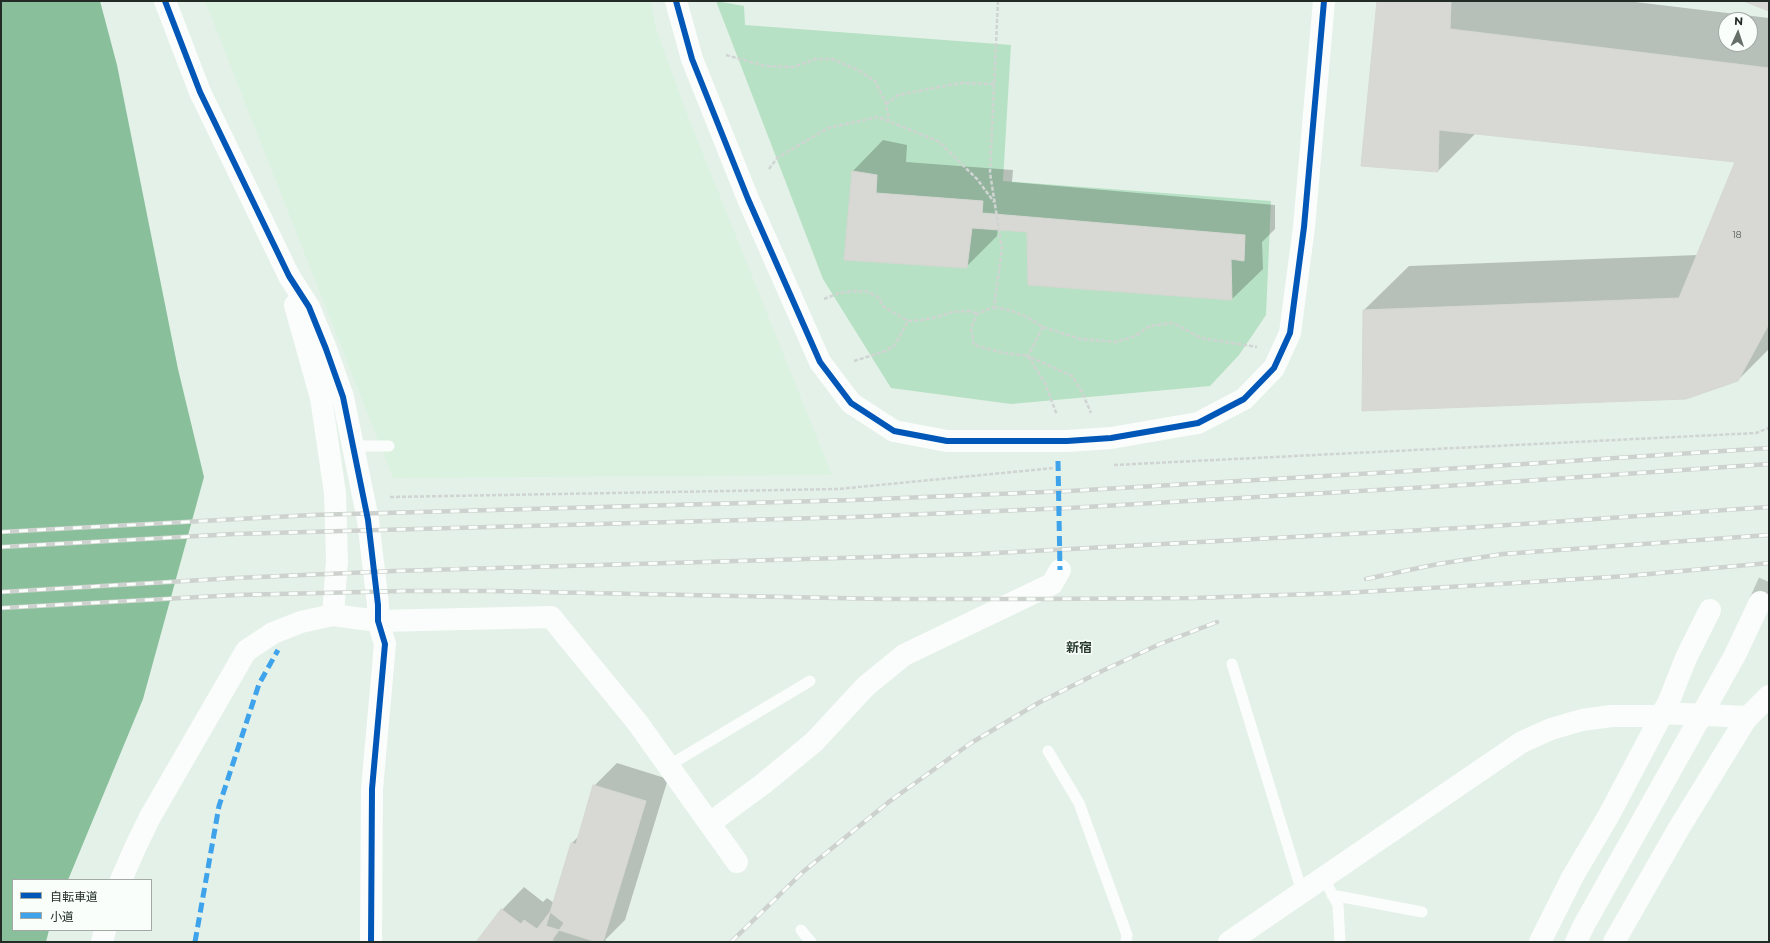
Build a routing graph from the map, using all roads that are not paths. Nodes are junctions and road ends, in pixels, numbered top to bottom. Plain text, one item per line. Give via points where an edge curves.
1 (165, 1) edge
2 (676, 1) edge
3 (1324, 1) edge
4 (289, 276) junction
5 (328, 446) junction
6 (353, 446) junction
7 (389, 446) dead end
8 (1060, 570) dead end
9 (1760, 602) tunnel mouth
10 (1710, 610) dead end
11 (333, 615) junction
12 (378, 621) junction
13 (1232, 664) dead end
14 (810, 681) dead end
15 (1769, 696) edge
16 (1754, 716) edge
17 (1660, 717) junction
18 (1048, 751) dead end
19 (668, 766) junction
20 (710, 823) junction
21 (737, 862) dead end
22 (121, 879) edge
23 (1328, 886) junction
24 (1302, 892) junction
25 (1422, 912) dead end
26 (801, 930) dead end
27 (105, 931) edge
28 (102, 942) edge
29 (371, 942) edge
30 (811, 942) edge
31 (1126, 942) edge
32 (1229, 942) edge
33 (1340, 942) edge
34 (1540, 942) edge
35 (1576, 942) edge
36 (1614, 942) edge

1 - 4 street via 200,92
2 - 3 street via 692,59 748,199 820,362 851,403 894,431 947,441 1067,441 1104,438 1198,423 1244,399 1274,368 1290,333 1304,227
4 - 5 street via 321,398
4 - 6 street via 309,307 326,349 343,397
5 - 6 street
5 - 11 street via 336,493 337,561
6 - 7 lane
6 - 12 street via 368,520
8 - 20 street via 1052,584 904,656 866,686 814,742
9 - 35 street via 1735,655
10 - 17 street
11 - 12 street
11 - 22 street via 300,622 273,633 246,651 150,817
12 - 19 street via 551,617 637,722
12 - 29 street via 385,644 372,789
13 - 24 lane
14 - 19 lane
15 - 16 street
16 - 17 street
16 - 36 street via 1679,828
17 - 23 street via 1611,716 1582,720 1522,742
17 - 34 street
18 - 31 lane via 1079,804 1127,935
19 - 20 street
20 - 21 street
23 - 24 street
23 - 25 lane
23 - 33 lane via 1338,905
24 - 32 street
26 - 30 lane
27 - 28 street

